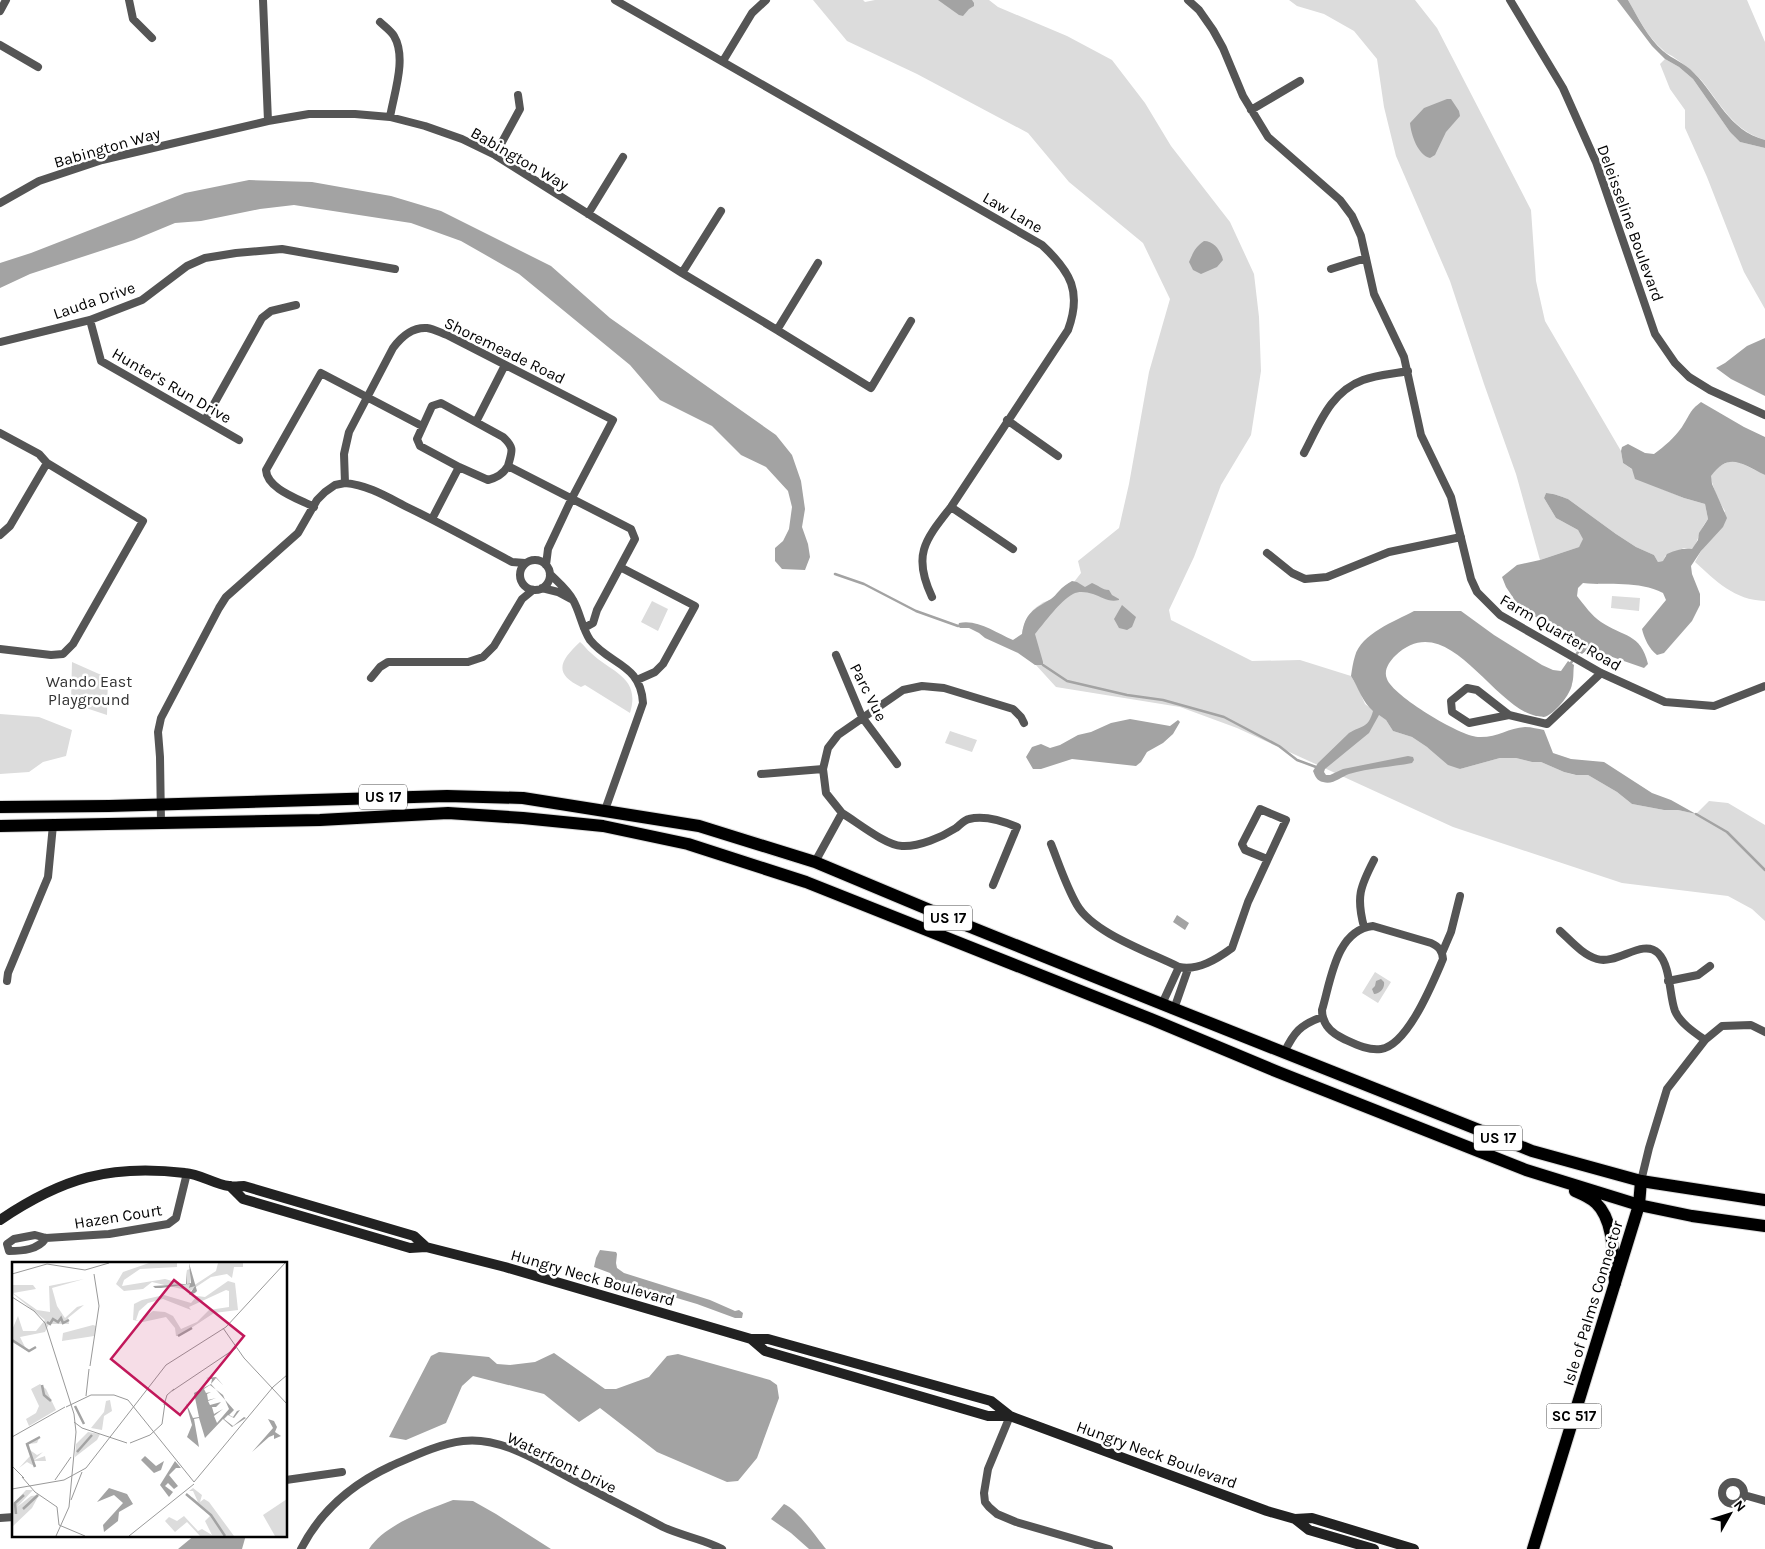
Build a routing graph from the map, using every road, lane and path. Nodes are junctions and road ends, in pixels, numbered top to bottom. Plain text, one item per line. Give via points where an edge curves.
1 (6, 0) edge
2 (128, 0) edge
3 (263, 0) edge
4 (615, 0) edge
5 (766, 0) edge
6 (1188, 0) edge
7 (1510, 0) edge
8 (0, 11) edge
9 (380, 22) dead end
10 (152, 38) dead end
11 (0, 45) edge
12 (723, 61) junction
13 (38, 67) dead end
14 (1300, 81) dead end
15 (518, 95) dead end
16 (1251, 110) junction
17 (390, 117) junction
18 (268, 121) junction
19 (495, 155) junction
20 (623, 157) dead end
21 (0, 203) edge
22 (720, 211) dead end
23 (588, 214) junction
24 (1366, 258) junction
25 (818, 263) dead end
26 (395, 269) dead end
27 (1331, 269) dead end
28 (682, 273) junction
29 (296, 305) dead end
30 (90, 320) junction
31 (911, 322) dead end
32 (777, 330) junction
33 (0, 342) edge
34 (505, 365) junction
35 (1408, 371) junction
36 (368, 397) junction
37 (1765, 415) edge
38 (205, 420) junction
39 (1007, 420) junction
40 (476, 422) junction
41 (422, 426) junction
42 (0, 433) edge
43 (239, 440) dead end
44 (1304, 453) dead end
45 (1058, 456) dead end
46 (46, 462) junction
47 (508, 466) junction
48 (459, 467) junction
49 (345, 483) junction
50 (572, 498) junction
51 (314, 507) junction
52 (951, 507) junction
53 (432, 519) junction
54 (0, 535) edge
55 (1461, 538) junction
56 (548, 549) junction
57 (1013, 549) dead end
58 (1267, 553) dead end
59 (535, 560) junction
60 (512, 562) junction
61 (525, 564) junction
62 (546, 565) junction
63 (620, 566) junction
64 (520, 574) junction
65 (550, 574) junction
66 (524, 585) junction
67 (542, 588) junction
68 (533, 590) junction
69 (932, 597) dead end
70 (522, 599) junction
71 (573, 600) junction
72 (584, 628) junction
73 (0, 649) edge
74 (836, 656) dead end
75 (1601, 673) junction
76 (372, 678) dead end
77 (637, 680) junction
78 (1764, 689) edge
79 (1508, 715) junction
80 (862, 717) junction
81 (1024, 723) dead end
82 (897, 764) dead end
83 (823, 769) junction
84 (761, 774) dead end
85 (161, 804) junction
86 (0, 807) edge
87 (605, 810) junction
88 (842, 813) junction
89 (161, 823) junction
90 (53, 825) junction
91 (0, 826) edge
92 (1051, 844) dead end
93 (1267, 859) junction
94 (1374, 860) dead end
95 (815, 862) junction
96 (993, 885) dead end
97 (1460, 896) dead end
98 (1364, 927) junction
99 (1560, 931) dead end
100 (1442, 953) junction
101 (1710, 966) dead end
102 (1178, 967) junction
103 (1188, 969) junction
104 (7, 981) dead end
105 (1668, 981) junction
106 (1168, 1007) junction
107 (1322, 1017) junction
108 (1765, 1032) edge
109 (1705, 1040) junction
110 (1284, 1053) junction
111 (187, 1173) junction
112 (1549, 1177) junction
113 (1641, 1181) junction
114 (1765, 1200) edge
115 (1639, 1205) junction
116 (0, 1220) edge
117 (1765, 1226) edge
118 (46, 1238) dead end
119 (1615, 1283) junction
120 (751, 1339) junction
121 (1010, 1416) junction
122 (342, 1472) dead end
123 (288, 1480) edge
124 (1744, 1495) dead end
125 (1765, 1500) edge
126 (1296, 1519) junction
127 (1331, 1524) junction
128 (302, 1549) edge
129 (722, 1549) edge
130 (1109, 1549) edge
131 (1373, 1549) edge
132 (1394, 1549) edge
133 (1410, 1549) edge
134 (1533, 1549) edge

1 - 8 street
2 - 10 street via 133,19
3 - 18 street
4 - 12 street, Law Lane
5 - 12 street via 752,14
6 - 16 street, Farm Quarter Road via 1217,36
7 - 37 street, Deleisseline Boulevard via 1563,88 1596,162 1655,334 1675,364 1689,377
9 - 17 street via 393,34 400,48
11 - 13 street
12 - 39 street, Law Lane via 1042,245 1054,256 1071,283 1074,314 1068,330
14 - 16 street
15 - 19 street via 520,109
16 - 24 street, Farm Quarter Road via 1268,137 1340,200 1361,236
17 - 18 street, Babington Way via 310,114
17 - 19 street, Babington Way via 462,139
18 - 21 street, Babington Way via 87,164 39,181
19 - 23 street, Babington Way
20 - 23 street
22 - 28 street
23 - 28 street, Babington Way
24 - 27 street
24 - 35 street, Farm Quarter Road via 1374,294
25 - 32 street
26 - 30 street, Lauda Drive via 282,249 205,258 187,266 142,300
28 - 32 street, Babington Way
29 - 38 street via 271,311 262,318
30 - 33 street, Lauda Drive
30 - 38 street, Hunter's Run Drive via 101,361
31 - 32 street, Babington Way via 871,388
34 - 36 street, Shoremeade Road via 447,335 427,328 413,331 401,337 393,348
34 - 40 street
34 - 50 street, Shoremeade Road via 613,420
35 - 44 street via 1364,380 1338,396
35 - 55 street, Farm Quarter Road via 1420,436 1451,497
36 - 41 street
36 - 49 street, Shoremeade Road via 349,432 344,454
36 - 51 street via 321,373 266,470 266,477 272,484
38 - 43 street, Hunter's Run Drive
39 - 45 street
39 - 52 street, Law Lane
40 - 41 street via 441,403 432,406
40 - 47 street via 511,444
41 - 48 street via 417,438 420,446
42 - 46 street via 38,454
46 - 54 street via 10,526
46 - 73 street via 143,521 73,644 63,654
47 - 48 street via 488,480
47 - 50 street
48 - 53 street
49 - 51 street via 325,492
49 - 53 street via 374,490
50 - 56 street, Shoremeade Road
50 - 63 street via 631,529 635,539
51 - 85 street via 298,532 226,597 166,708 158,732
52 - 57 street
52 - 69 street, Law Lane via 923,549 924,581
53 - 60 street
55 - 58 street via 1389,552 1327,577 1305,579
55 - 75 street, Farm Quarter Road via 1471,580 1487,604 1500,615
56 - 59 street, Shoremeade Road
56 - 62 street, Shoremeade Road
59 - 61 street
59 - 62 street
60 - 61 street
60 - 64 street
61 - 64 street
62 - 65 street
63 - 72 street via 593,623
63 - 77 street via 695,606 663,664 655,672
64 - 66 street
65 - 67 street
65 - 71 street
66 - 68 street
66 - 70 street
67 - 68 street
67 - 71 street
68 - 70 street
70 - 76 street via 494,646 482,658 468,662 388,662
71 - 72 street
72 - 77 street via 590,639 630,670
74 - 80 street, Parc Vue
75 - 78 street, Farm Quarter Road via 1665,702 1714,706
75 - 79 street via 1547,724
77 - 87 street via 643,703
79 - 79 street via 1468,723 1452,712 1451,701 1467,688 1477,690
80 - 81 street via 903,690 922,686 944,688 1013,709
80 - 82 street, Parc Vue
80 - 83 street via 838,735 828,748
83 - 84 street
83 - 88 street via 826,793
85 - 86 main road, US 17
85 - 87 main road, US 17 via 447,796 522,798
85 - 89 street
87 - 95 main road, US 17 via 699,826
88 - 95 street
88 - 96 street via 876,836 901,846 936,838 968,819 984,818 1017,827
89 - 90 main road, US 17
89 - 112 main road, US 17 via 320,820 448,813 603,826 688,844 806,882
90 - 91 main road, US 17
90 - 104 street via 48,877
92 - 102 street via 1074,900 1090,921
93 - 93 street via 1286,820 1260,809 1242,844 1245,850
93 - 103 street via 1232,948 1212,961
94 - 98 street via 1359,899
95 - 106 main road, US 17
97 - 100 street via 1452,932
98 - 100 street via 1373,926 1431,943
98 - 107 street via 1347,940 1341,950
99 - 105 street via 1585,953 1598,959 1616,959 1646,948 1657,952 1664,961
100 - 107 street via 1443,959 1418,1012 1390,1046 1374,1050 1355,1044 1335,1035
101 - 105 street via 1698,975
102 - 103 street
102 - 106 street
103 - 106 street
105 - 109 street via 1675,1013 1690,1030
106 - 110 main road, US 17
107 - 110 street via 1298,1029
108 - 109 street via 1752,1025 1722,1026
109 - 113 street via 1667,1089
110 - 113 main road, US 17 via 1532,1151
111 - 116 main road, Hungry Neck Boulevard via 126,1170 93,1175 34,1198
111 - 118 street, Hazen Court via 176,1218 168,1224 109,1234
111 - 120 main road, Hungry Neck Boulevard via 230,1186 244,1186 414,1236 426,1247 545,1278
112 - 115 main road, US 17
112 - 119 main road via 1596,1203 1608,1222
113 - 114 main road, US 17
113 - 115 main road, Isle of Palms Connector / SC 517
115 - 117 main road, US 17
115 - 119 main road, Isle of Palms Connector / SC 517
119 - 134 main road, Isle of Palms Connector / SC 517
120 - 121 main road, Hungry Neck Boulevard via 765,1351 988,1416
120 - 121 main road, Hungry Neck Boulevard via 768,1338 991,1401
121 - 126 main road, Hungry Neck Boulevard
121 - 130 street via 988,1468 985,1502 997,1514 1016,1522
122 - 123 street
124 - 125 street
126 - 127 main road, Hungry Neck Boulevard via 1312,1518
126 - 131 main road, Hungry Neck Boulevard via 1309,1530
127 - 131 main road
127 - 133 main road, Hungry Neck Boulevard
128 - 129 street, Waterfront Drive via 318,1520 357,1484 435,1447 463,1441 487,1442 532,1458 662,1527
131 - 132 main road

